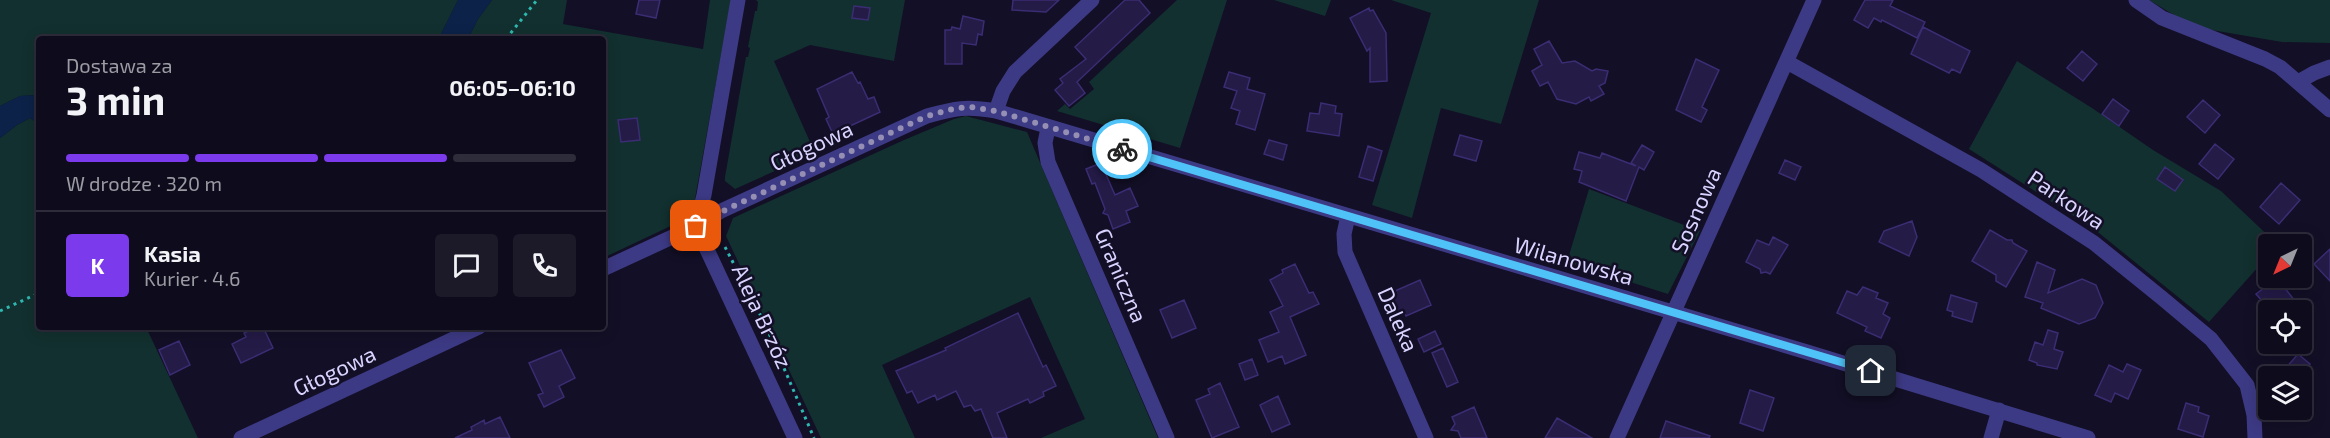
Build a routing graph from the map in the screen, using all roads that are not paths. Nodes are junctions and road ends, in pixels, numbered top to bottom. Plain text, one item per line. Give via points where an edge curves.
1 (738, 0) edge
2 (1092, 0) edge
3 (1814, 0) edge
4 (2136, 0) edge
5 (1787, 62) junction
6 (2330, 67) edge
7 (2298, 82) junction
8 (2330, 110) edge
9 (996, 111) junction
10 (1048, 128) junction
11 (1348, 216) junction
12 (696, 226) junction
13 (606, 268) edge
14 (1674, 312) junction
15 (473, 330) edge
16 (1999, 410) junction
17 (241, 438) edge
18 (795, 438) edge
19 (1167, 438) edge
20 (1426, 438) edge
21 (1617, 438) edge
22 (1991, 438) edge
23 (2088, 438) edge
24 (2255, 438) edge

1 - 12 street
2 - 9 street via 1015,72
3 - 5 street, Sosnowa
4 - 7 street via 2162,18 2265,59
5 - 14 street, Sosnowa
5 - 24 street, Parkowa via 1981,170 2094,243 2169,303 2211,339 2247,385
6 - 7 street
7 - 8 street
9 - 10 street, Głogowa
9 - 12 street, Głogowa via 957,108 927,116
10 - 11 street, Wilanowska
10 - 19 street, Graniczna via 1048,162
11 - 14 street, Wilanowska
11 - 20 street, Daleka via 1345,252
12 - 13 street, Głogowa
12 - 18 street, Aleja Brzóz
14 - 16 street, Wilanowska
14 - 21 street, Sosnowa
15 - 17 street, Głogowa
16 - 22 street
16 - 23 street, Wilanowska

